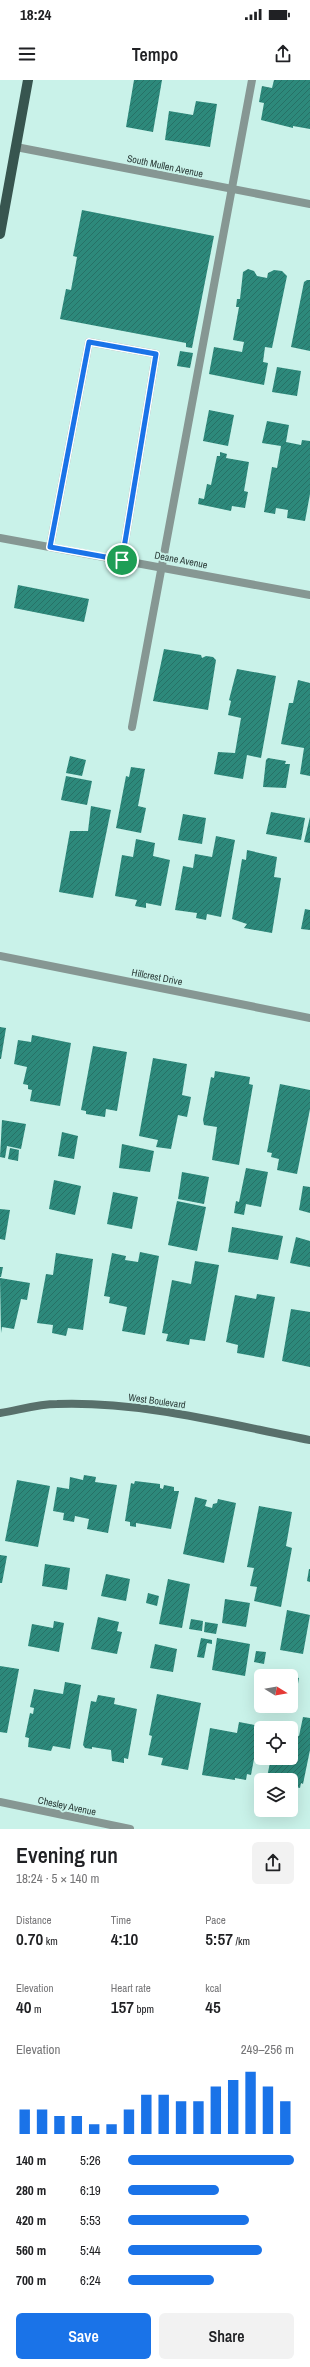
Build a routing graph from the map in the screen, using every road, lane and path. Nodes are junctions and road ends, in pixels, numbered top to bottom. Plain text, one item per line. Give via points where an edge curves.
1 (28, 80) edge
2 (252, 80) edge
3 (16, 147) junction
4 (232, 189) junction
5 (310, 204) edge
6 (0, 234) edge
7 (0, 538) edge
8 (50, 547) junction
9 (122, 560) junction
10 (162, 567) junction
11 (310, 596) edge
12 (132, 727) dead end
13 (0, 956) edge
14 (310, 1018) edge
15 (0, 1413) edge
16 (310, 1440) edge
17 (0, 1802) edge
18 (130, 1829) edge

1 - 3 main road
2 - 4 street
3 - 4 street, South Mullen Avenue
3 - 6 main road
4 - 5 street, South Mullen Avenue
4 - 10 street
7 - 8 street, Deane Avenue
8 - 9 street, Deane Avenue
8 - 9 street via 89,342 156,354
9 - 10 street, Deane Avenue
10 - 11 street, Deane Avenue
10 - 12 street
13 - 14 street, Hillcrest Drive
15 - 16 street, West Boulevard via 55,1404 103,1404 176,1414
17 - 18 street, Chesley Avenue

